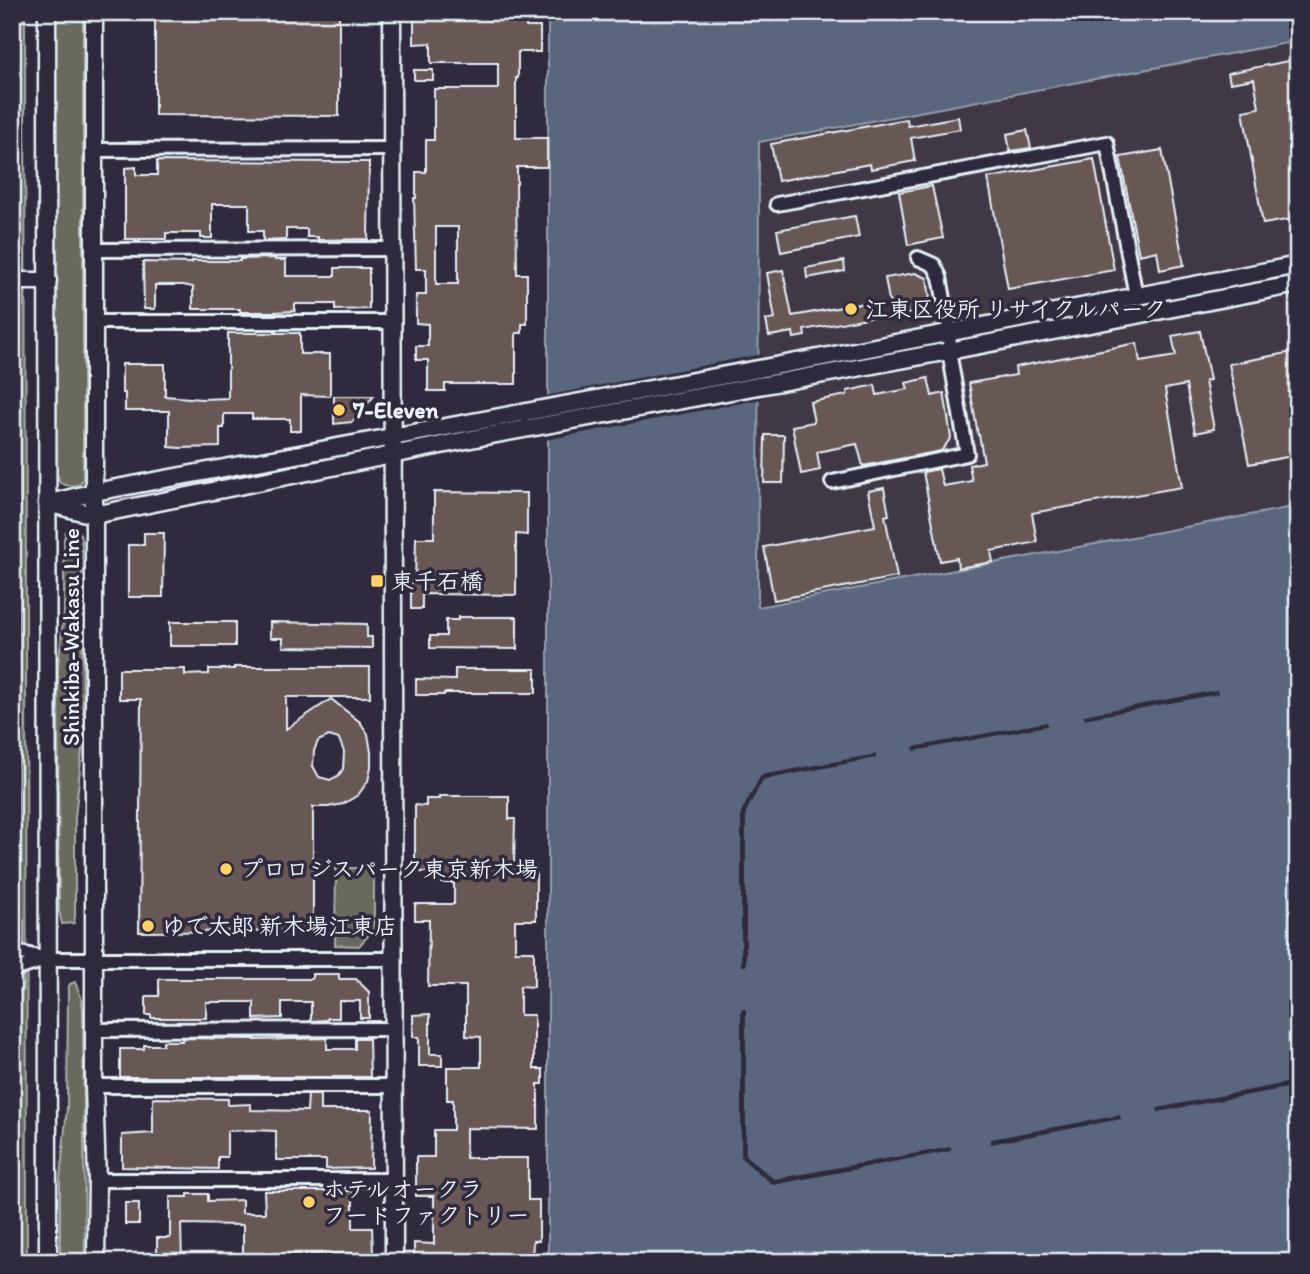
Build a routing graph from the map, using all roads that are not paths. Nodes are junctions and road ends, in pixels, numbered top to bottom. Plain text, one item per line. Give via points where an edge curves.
1 (47, 12) edge
2 (94, 12) edge
3 (392, 12) edge
4 (94, 149) junction
5 (393, 149) junction
6 (777, 204) dead end
7 (393, 249) junction
8 (94, 250) junction
9 (918, 258) dead end
10 (1298, 265) edge
11 (12, 281) edge
12 (47, 281) junction
13 (1298, 284) edge
14 (1136, 296) junction
15 (93, 322) junction
16 (393, 322) junction
17 (950, 331) junction
18 (948, 351) junction
19 (818, 366) junction
20 (491, 427) junction
21 (393, 438) junction
22 (393, 455) junction
23 (832, 482) dead end
24 (95, 492) junction
25 (47, 503) junction
26 (94, 515) junction
27 (12, 951) edge
28 (48, 959) junction
29 (94, 959) junction
30 (393, 959) junction
31 (12, 969) edge
32 (393, 1029) junction
33 (94, 1030) junction
34 (94, 1086) junction
35 (393, 1086) junction
36 (97, 1180) junction
37 (394, 1180) junction
38 (48, 1262) edge
39 (96, 1262) edge
40 (394, 1262) edge

1 - 12 street, Shinkiba-Wakasu Line
2 - 4 street, Shinkiba-Wakasu Line
3 - 5 street
4 - 5 street
4 - 8 street, Shinkiba-Wakasu Line
5 - 7 street
6 - 14 street via 1107,143
7 - 8 street
7 - 16 street
8 - 15 street, Shinkiba-Wakasu Line
9 - 17 street via 934,265 940,277
10 - 14 street
11 - 12 street
12 - 25 street, Shinkiba-Wakasu Line
13 - 18 street
14 - 17 street
15 - 16 street
15 - 24 street, Shinkiba-Wakasu Line
16 - 21 street
17 - 18 street
17 - 19 street
18 - 19 street
18 - 23 street via 967,454
19 - 20 street
20 - 21 street
20 - 22 street
21 - 22 street
21 - 24 street
22 - 26 street
22 - 30 street
24 - 25 street
24 - 26 street, Shinkiba-Wakasu Line
25 - 26 street
25 - 28 street, Shinkiba-Wakasu Line
26 - 29 street, Shinkiba-Wakasu Line
27 - 28 street
28 - 29 street
28 - 31 street
28 - 38 street, Shinkiba-Wakasu Line
29 - 30 street
29 - 33 street, Shinkiba-Wakasu Line
30 - 32 street
32 - 33 street
32 - 35 street
33 - 34 street, Shinkiba-Wakasu Line
34 - 35 street
34 - 36 street, Shinkiba-Wakasu Line
35 - 37 street
36 - 37 street
36 - 39 street, Shinkiba-Wakasu Line
37 - 40 street

